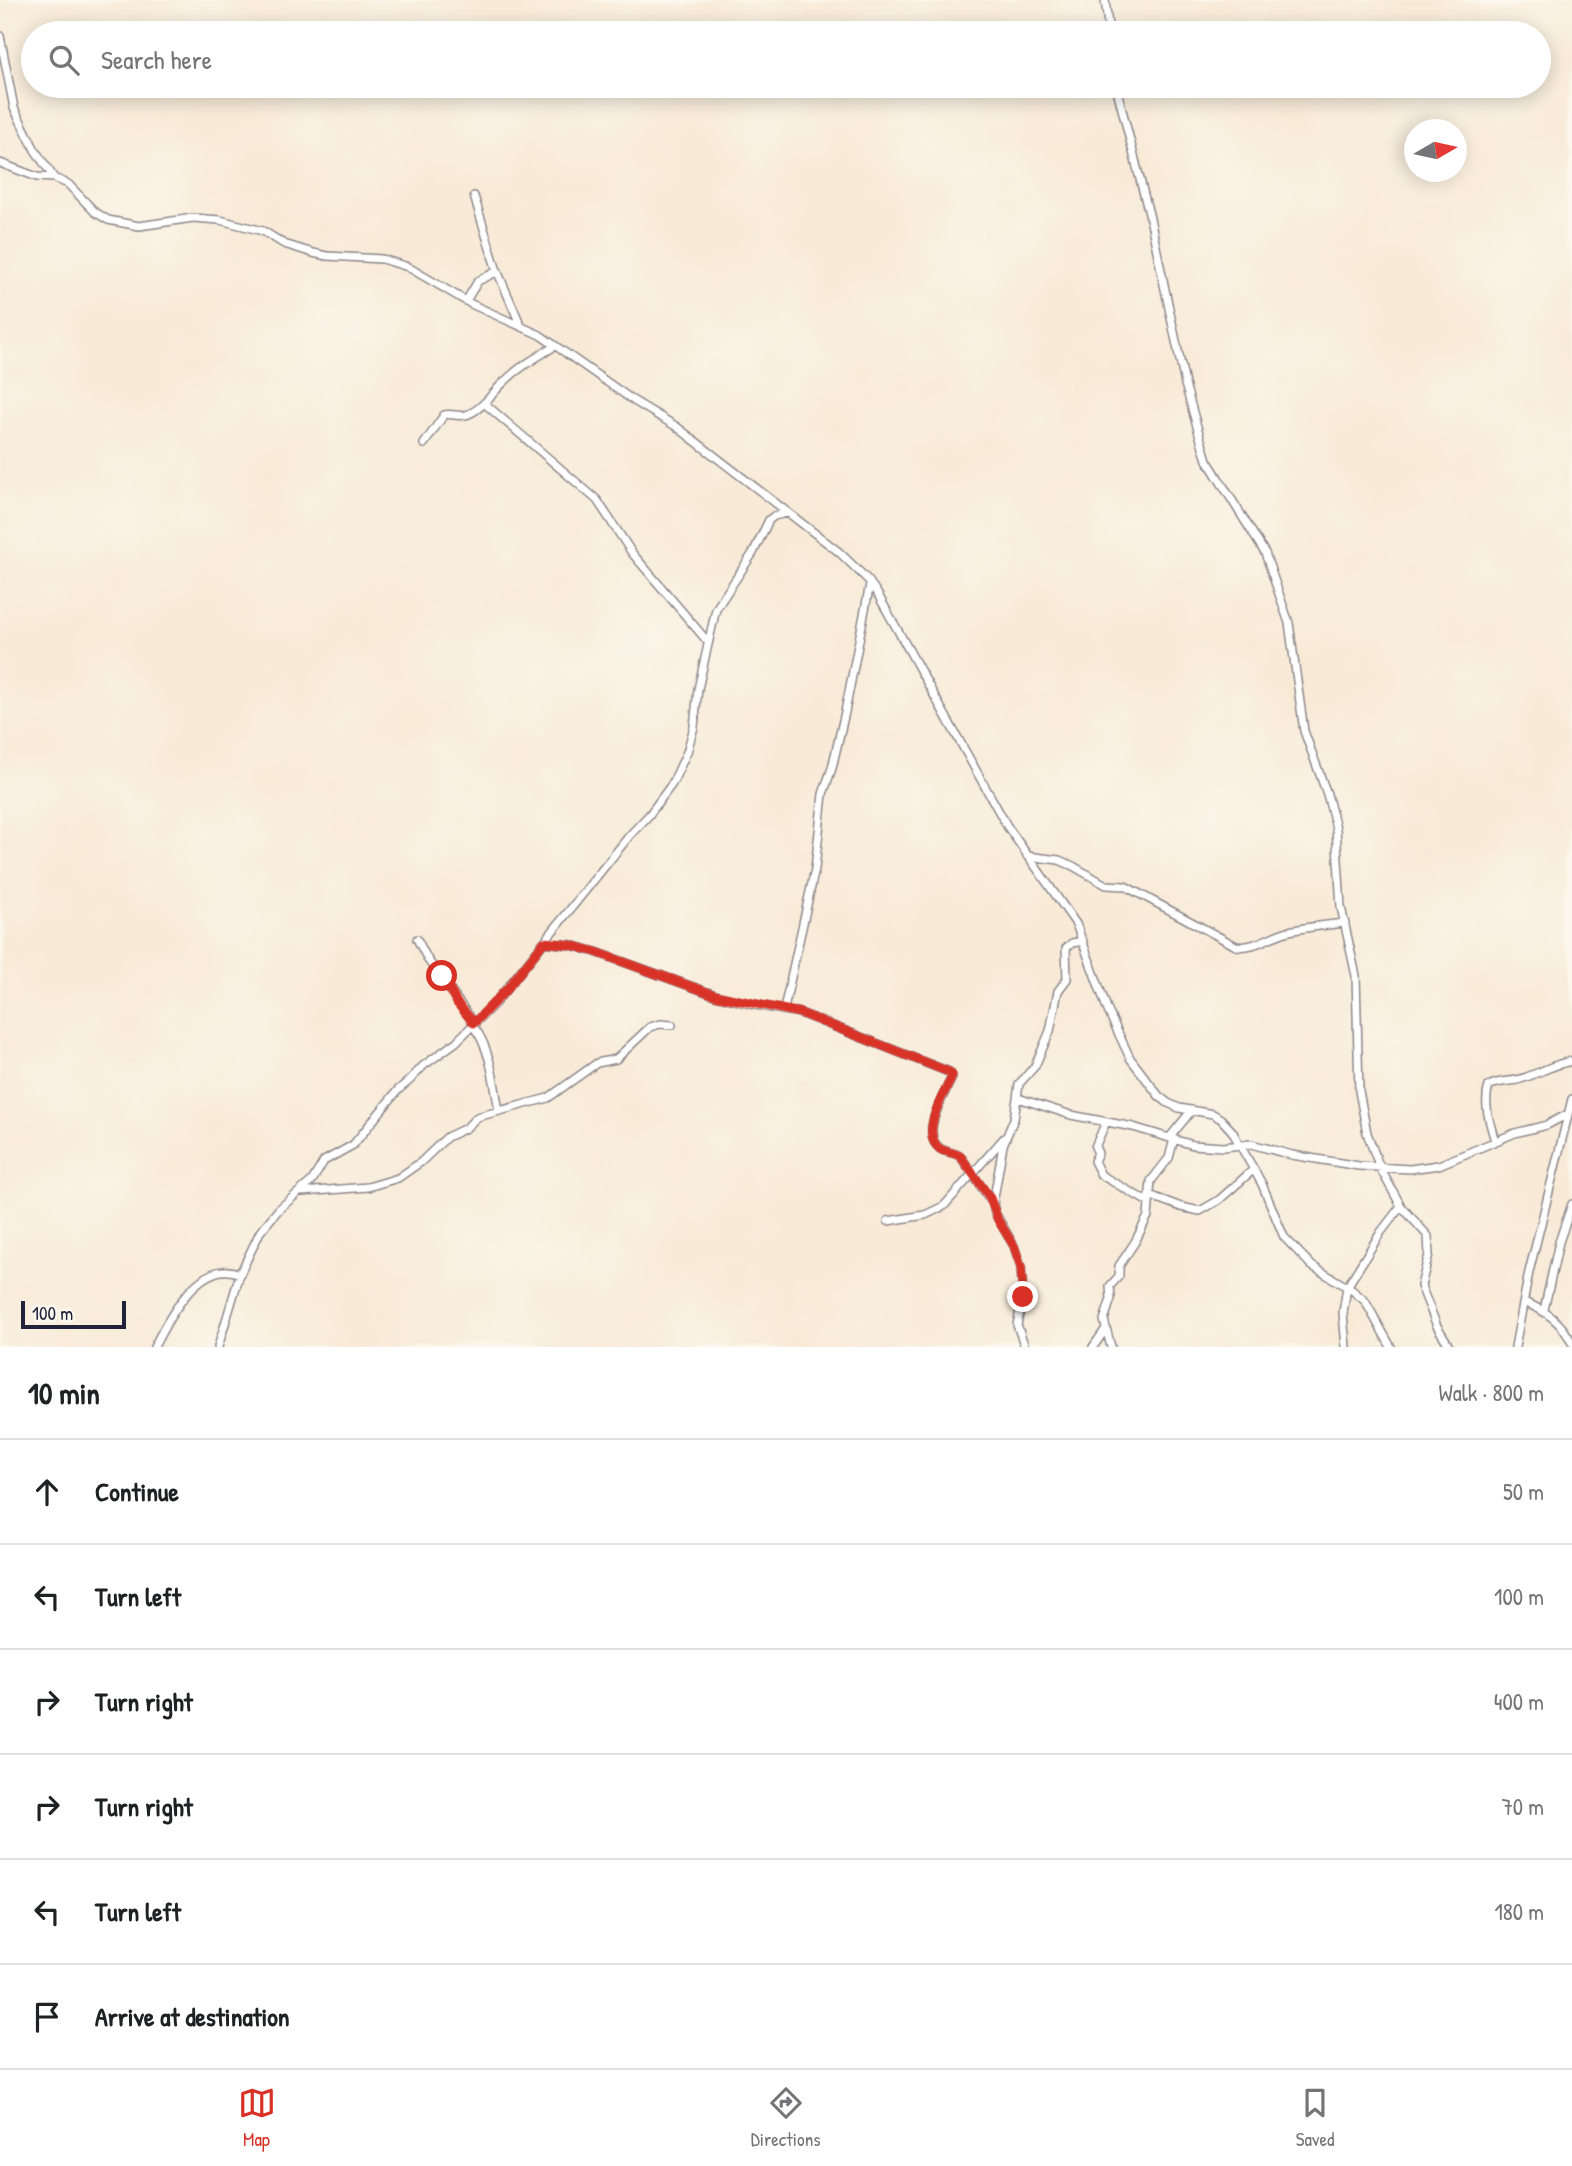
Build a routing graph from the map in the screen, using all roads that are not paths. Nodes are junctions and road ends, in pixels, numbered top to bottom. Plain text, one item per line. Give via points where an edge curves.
1 (1105, 0) edge
2 (1108, 21) edge
3 (0, 36) edge
4 (1119, 98) edge
5 (0, 163) edge
6 (54, 178) junction
7 (474, 196) dead end
8 (498, 271) junction
9 (466, 301) junction
10 (521, 326) junction
11 (555, 346) junction
12 (484, 404) junction
13 (424, 444) dead end
14 (788, 513) junction
15 (870, 584) junction
16 (708, 642) junction
17 (1027, 856) junction
18 (1345, 923) junction
19 (417, 939) dead end
20 (1083, 941) junction
21 (544, 942) junction
22 (784, 1009) junction
23 (473, 1024) junction
24 (672, 1025) dead end
25 (1572, 1061) edge
26 (1018, 1098) junction
27 (1572, 1099) edge
28 (1192, 1110) junction
29 (499, 1111) junction
30 (1569, 1119) edge
31 (1106, 1122) junction
32 (1008, 1133) junction
33 (1172, 1138) junction
34 (1495, 1141) junction
35 (1240, 1145) junction
36 (1380, 1168) junction
37 (1254, 1169) junction
38 (972, 1175) junction
39 (302, 1192) junction
40 (1149, 1198) junction
41 (993, 1204) junction
42 (1572, 1205) edge
43 (1401, 1206) junction
44 (888, 1221) dead end
45 (240, 1274) junction
46 (1347, 1287) junction
47 (1524, 1302) junction
48 (1544, 1310) junction
49 (1105, 1330) junction
50 (1572, 1343) edge
51 (154, 1347) edge
52 (218, 1347) edge
53 (1025, 1347) edge
54 (1093, 1347) edge
55 (1111, 1347) edge
56 (1346, 1347) edge
57 (1391, 1347) edge
58 (1450, 1347) edge
59 (1515, 1347) edge

1 - 2 street
3 - 6 street via 14,108
4 - 18 street via 1203,449 1265,553 1289,623 1304,731 1336,828
5 - 6 street via 37,177
6 - 9 street via 68,184 108,220 139,226 201,218 230,222 313,253 396,262
7 - 8 street
8 - 9 street via 478,281
8 - 10 street
9 - 10 street
10 - 11 street
11 - 12 street via 518,369
11 - 14 street via 677,427
12 - 13 street via 464,415 443,415
12 - 16 street via 597,500 632,553
14 - 15 street via 839,552
14 - 16 street via 769,520 716,609
15 - 17 street
15 - 22 street via 845,712 823,794 816,869
16 - 21 street via 694,727 679,771 649,815
17 - 18 street via 1059,860 1106,885 1125,886 1236,946 1250,946 1293,930
17 - 20 street via 1063,902
18 - 36 street via 1357,987 1359,1091
19 - 23 street
20 - 26 street via 1066,948 1067,979 1058,991 1050,1031 1032,1070 1019,1084
20 - 28 street via 1130,1058 1159,1096
21 - 22 street via 589,949 715,995
21 - 23 street
22 - 38 street via 951,1073 934,1114 933,1137 938,1147 961,1157
23 - 29 street via 486,1051
23 - 39 street via 398,1090 353,1145 324,1161
24 - 29 street via 650,1027 616,1059 597,1062 548,1098
25 - 34 street via 1489,1086 1488,1112
26 - 31 street
26 - 32 street
27 - 30 street
28 - 33 street
28 - 35 street via 1221,1119
29 - 39 street via 477,1117 451,1134 398,1178 368,1186
30 - 34 street
30 - 47 street
31 - 33 street
31 - 40 street via 1095,1146 1097,1170
32 - 38 street
32 - 41 street
33 - 35 street via 1204,1146
33 - 40 street via 1168,1158 1151,1181
34 - 36 street via 1440,1165
35 - 36 street
35 - 37 street
36 - 43 street
37 - 40 street via 1200,1211
37 - 46 street via 1284,1237 1312,1265
38 - 41 street
38 - 44 street via 949,1203 936,1211
39 - 45 street via 264,1227
40 - 49 street via 1145,1223 1110,1286
41 - 53 street via 1021,1267 1023,1297 1017,1325
42 - 48 street
43 - 46 street
43 - 58 street via 1428,1236 1421,1286
45 - 51 street via 223,1270 199,1282 170,1317
45 - 52 street
46 - 56 street via 1343,1313
46 - 57 street via 1372,1310
47 - 48 street
47 - 59 street
48 - 50 street
49 - 54 street
49 - 55 street

